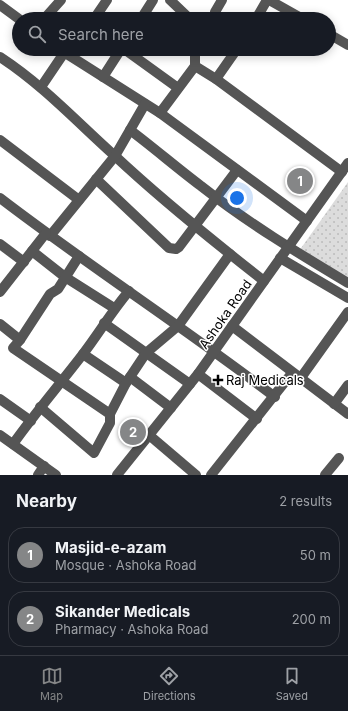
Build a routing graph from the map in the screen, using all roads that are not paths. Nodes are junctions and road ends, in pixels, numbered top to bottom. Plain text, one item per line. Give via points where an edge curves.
1 (61, 0) edge
2 (107, 0) edge
3 (153, 0) edge
4 (170, 0) edge
5 (222, 0) edge
6 (268, 0) edge
7 (0, 4) edge
8 (50, 12) edge
9 (99, 12) edge
10 (145, 12) edge
11 (183, 12) edge
12 (215, 12) edge
13 (260, 12) edge
14 (290, 12) edge
15 (12, 13) edge
16 (336, 38) edge
17 (348, 45) edge
18 (63, 56) edge
19 (73, 56) edge
20 (116, 56) edge
21 (134, 56) edge
22 (195, 56) edge
23 (231, 56) edge
24 (0, 57) edge
25 (195, 66) junction
26 (103, 77) junction
27 (216, 79) junction
28 (41, 87) junction
29 (178, 88) junction
30 (145, 104) junction
31 (160, 113) junction
32 (130, 130) junction
33 (0, 140) edge
34 (115, 156) junction
35 (345, 168) edge
36 (237, 170) junction
37 (96, 179) junction
38 (0, 198) edge
39 (217, 198) junction
40 (79, 200) junction
41 (307, 221) junction
42 (195, 227) junction
43 (48, 234) junction
44 (0, 244) edge
45 (288, 248) junction
46 (32, 251) junction
47 (230, 254) junction
48 (79, 256) junction
49 (280, 258) junction
50 (24, 262) junction
51 (65, 277) junction
52 (264, 281) junction
53 (348, 283) edge
54 (128, 291) junction
55 (0, 292) edge
56 (348, 298) edge
57 (114, 308) junction
58 (348, 312) edge
59 (104, 323) junction
60 (0, 324) edge
61 (178, 326) junction
62 (232, 326) junction
63 (20, 340) junction
64 (214, 351) junction
65 (146, 353) junction
66 (83, 354) junction
67 (198, 374) junction
68 (296, 376) junction
69 (128, 380) junction
70 (61, 381) junction
71 (190, 384) junction
72 (348, 385) edge
73 (275, 397) junction
74 (0, 399) edge
75 (334, 404) junction
76 (40, 407) junction
77 (171, 408) junction
78 (110, 414) junction
79 (348, 414) edge
80 (257, 419) junction
81 (31, 421) junction
82 (0, 435) edge
83 (149, 435) junction
84 (13, 444) junction
85 (339, 458) dead end
86 (44, 466) junction
87 (38, 475) edge
88 (56, 475) edge
89 (117, 475) edge
90 (196, 475) edge
91 (211, 475) edge
92 (325, 475) edge

1 - 8 street
2 - 9 street
3 - 10 street
4 - 11 street
5 - 12 street
6 - 13 street
6 - 14 street
7 - 15 street
16 - 17 street
18 - 28 street
19 - 26 street
20 - 26 street
21 - 29 street
22 - 25 street
23 - 27 street
24 - 28 street
25 - 27 street
25 - 29 street
26 - 30 street
27 - 35 street
28 - 34 street
29 - 31 street
30 - 31 street
30 - 32 street
31 - 36 street
32 - 34 street
32 - 39 street
33 - 40 street
34 - 37 street
34 - 42 street
35 - 41 street, Ashoka Road
36 - 39 street
36 - 41 street
37 - 40 street
37 - 42 street via 169,248 179,247
38 - 43 street
39 - 42 street
39 - 45 street
40 - 43 street
41 - 45 street, Ashoka Road
42 - 47 street
43 - 46 street
43 - 48 street
44 - 50 street
45 - 49 street, Ashoka Road
45 - 53 street
46 - 50 street
46 - 51 street
47 - 52 street
47 - 61 street
48 - 51 street
48 - 54 street
49 - 52 street, Ashoka Road
49 - 56 street
50 - 55 street
51 - 57 street
51 - 63 street via 58,289 50,294
52 - 62 street, Ashoka Road
54 - 57 street
54 - 61 street
57 - 59 street
58 - 68 street
59 - 65 street
59 - 66 street
60 - 63 street
61 - 64 street
61 - 65 street
62 - 64 street, Ashoka Road
62 - 68 street
63 - 70 street via 13,348
64 - 67 street, Ashoka Road
64 - 73 street
65 - 69 street
65 - 71 street
66 - 69 street
66 - 70 street
67 - 71 street, Ashoka Road
67 - 80 street
68 - 73 street
68 - 75 street
69 - 77 street
69 - 78 street
70 - 76 street
70 - 78 street
71 - 77 street, Ashoka Road
72 - 75 street
73 - 80 street
74 - 81 street
75 - 79 street
76 - 78 street via 94,453 110,423
76 - 81 street
77 - 83 street, Ashoka Road
80 - 91 street
81 - 84 street
82 - 84 street
83 - 89 street, Ashoka Road
83 - 90 street
84 - 86 street
85 - 92 street
86 - 87 street
86 - 88 street

